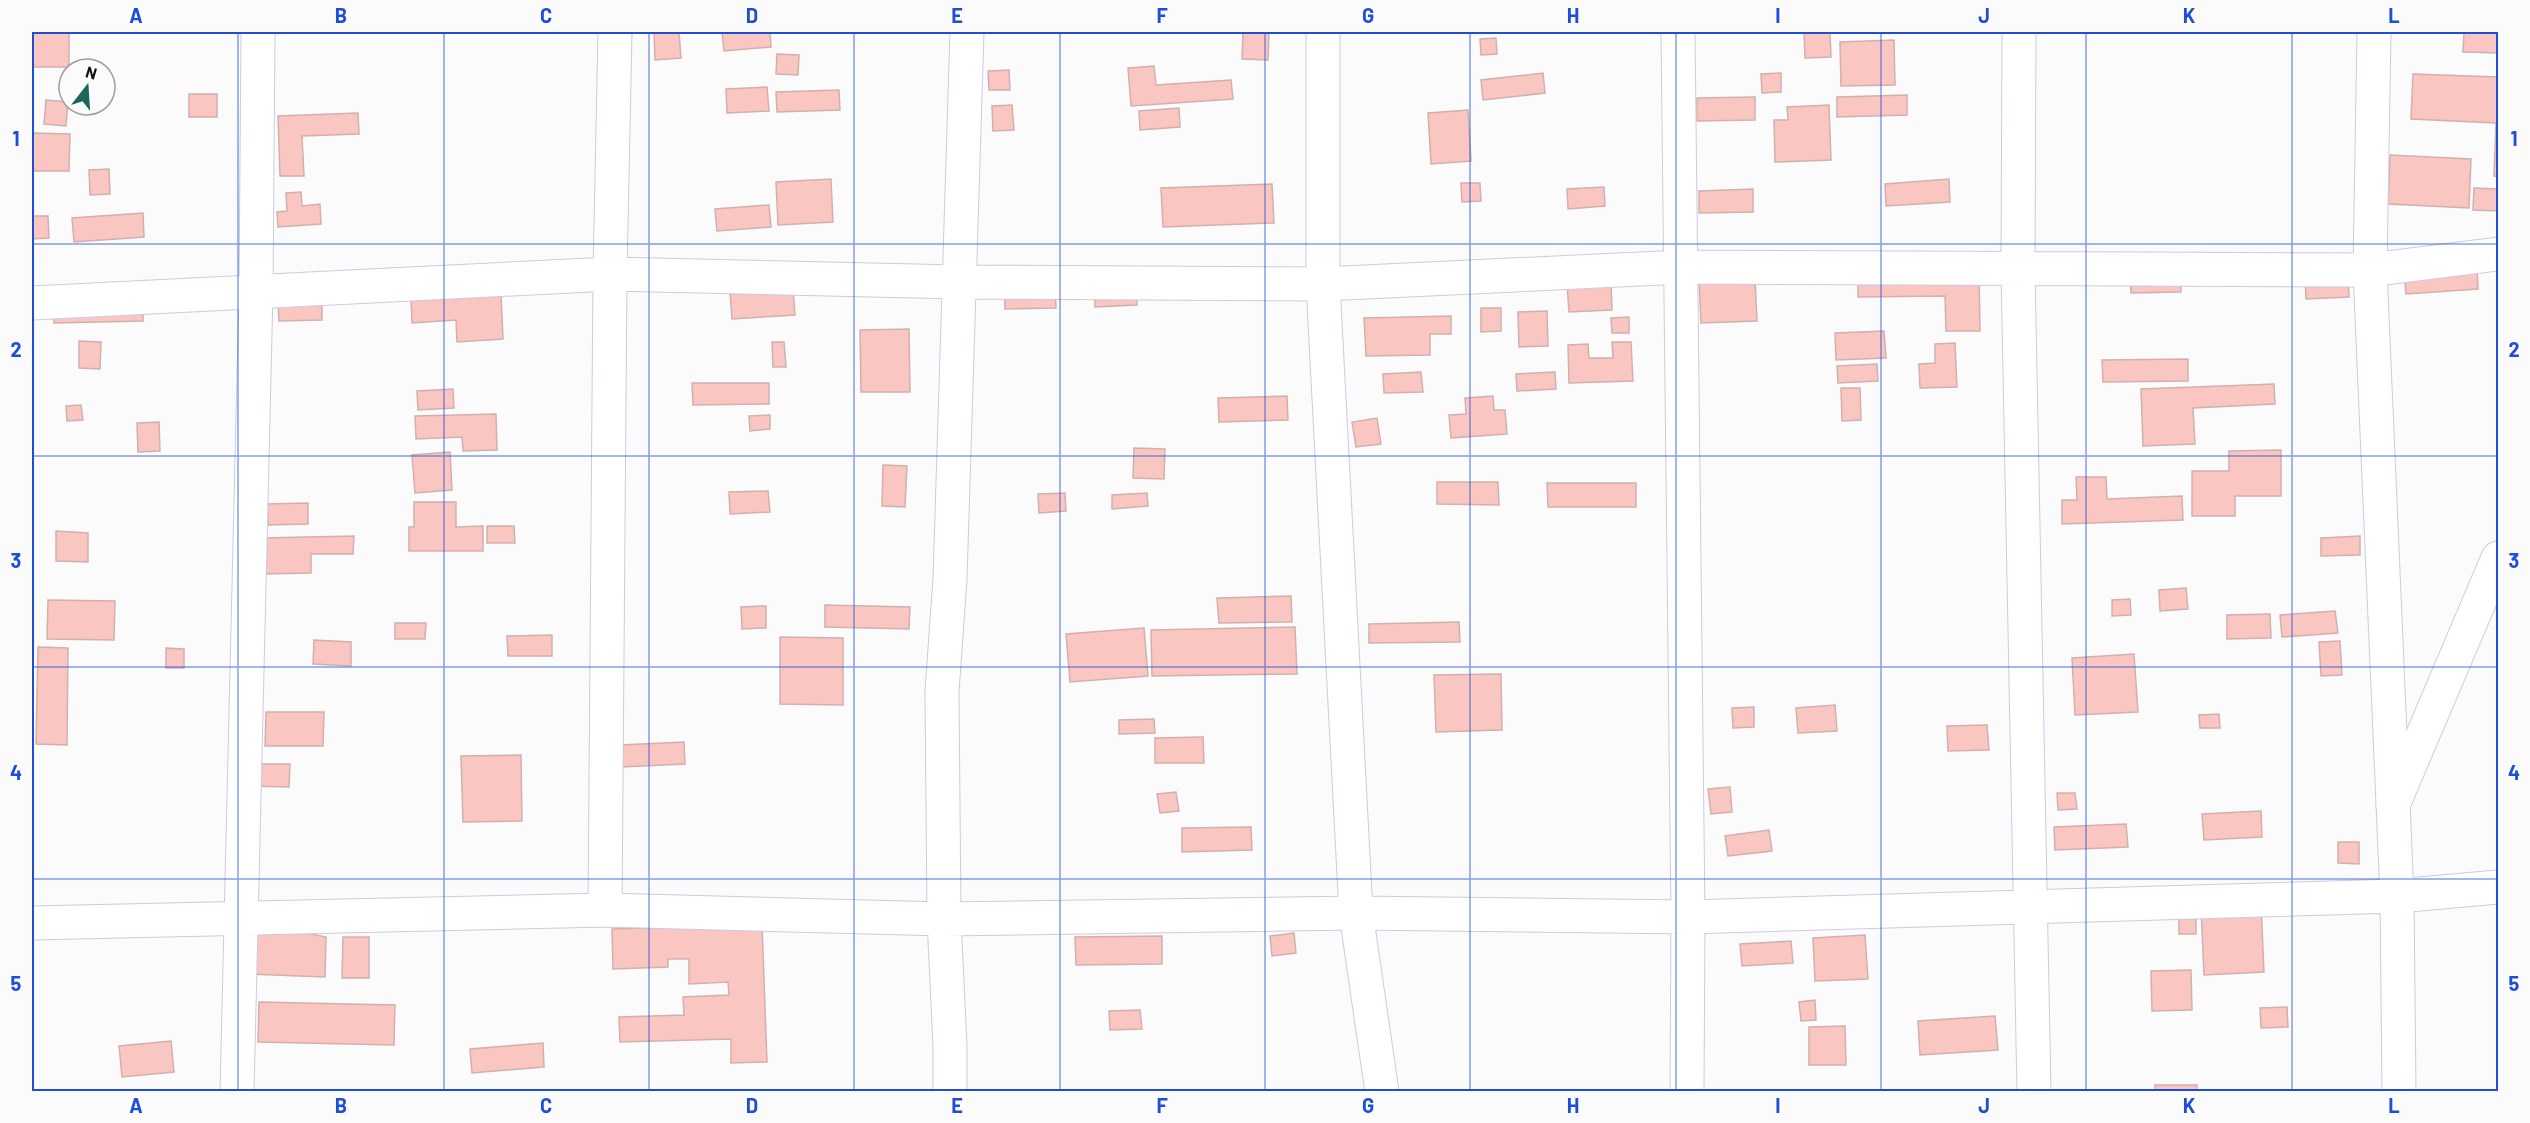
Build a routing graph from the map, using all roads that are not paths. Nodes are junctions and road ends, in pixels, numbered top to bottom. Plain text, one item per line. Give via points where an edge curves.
1 (258, 32) edge
2 (615, 32) edge
3 (967, 32) edge
4 (1323, 32) edge
5 (1678, 32) edge
6 (2019, 32) edge
7 (2374, 32) edge
8 (2499, 254) edge
9 (1682, 267) junction
10 (2018, 269) junction
11 (2370, 270) junction
12 (610, 274) junction
13 (959, 282) junction
14 (1323, 284) junction
15 (256, 291) junction
16 (32, 303) edge
17 (2499, 558) edge
18 (2393, 805) junction
19 (2499, 887) edge
20 (2397, 896) junction
21 (2030, 909) junction
22 (605, 910) junction
23 (1356, 913) junction
24 (1688, 917) junction
25 (241, 919) junction
26 (944, 919) junction
27 (32, 923) edge
28 (237, 1092) edge
29 (950, 1092) edge
30 (1382, 1092) edge
31 (1687, 1092) edge
32 (2034, 1092) edge
33 (2398, 1092) edge

1 - 15 street
2 - 12 street
3 - 13 street
4 - 14 street
5 - 9 street
6 - 10 street
7 - 11 street
8 - 11 street
9 - 10 street
9 - 14 street
9 - 24 street
10 - 11 street
10 - 21 street
11 - 18 street
12 - 13 street
12 - 15 street
12 - 22 street
13 - 14 street
13 - 26 street via 950,579 942,691
14 - 23 street
15 - 16 street
15 - 25 street
17 - 18 street
18 - 20 street
19 - 20 street
20 - 21 street
20 - 33 street
21 - 24 street
21 - 32 street
22 - 25 street
22 - 26 street
23 - 24 street
23 - 26 street
23 - 30 street
24 - 31 street
25 - 27 street
25 - 28 street
26 - 29 street

